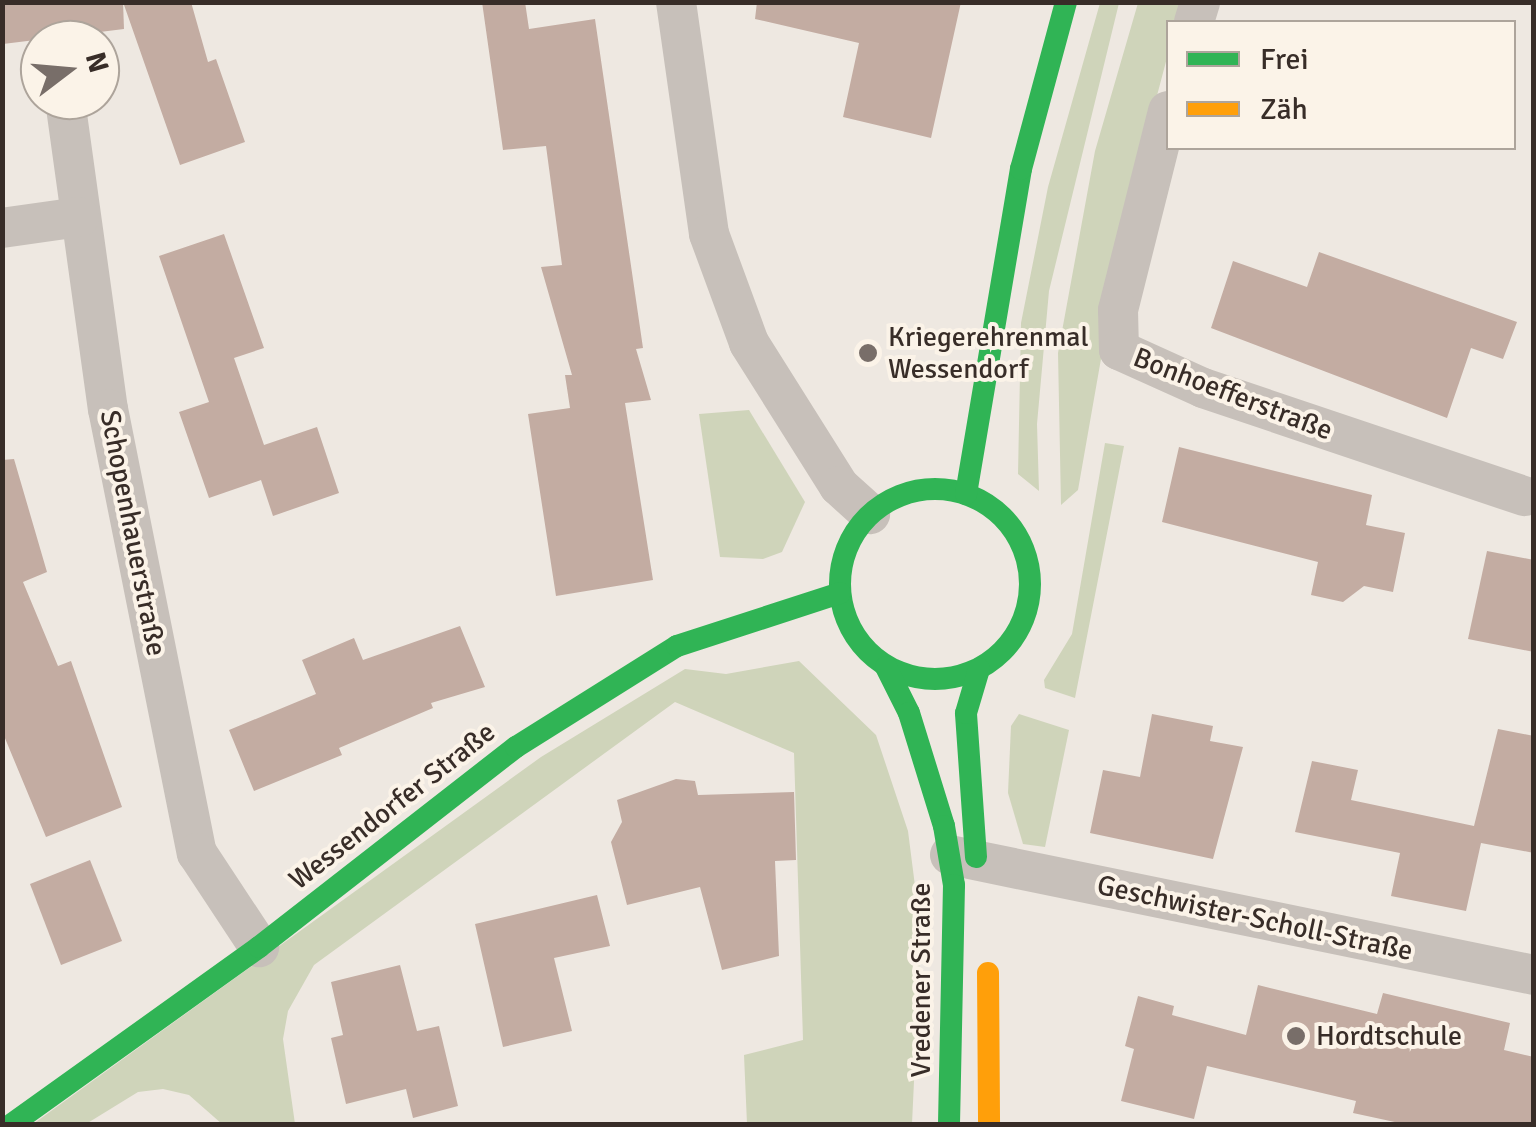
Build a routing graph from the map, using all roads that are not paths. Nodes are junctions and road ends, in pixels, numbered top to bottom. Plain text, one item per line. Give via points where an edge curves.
1 (676, 2) edge
2 (1066, 2) edge
3 (1166, 119) edge
4 (67, 120) edge
5 (79, 217) junction
6 (2, 228) edge
7 (966, 494) junction
8 (1524, 496) dead end
9 (870, 514) junction
10 (840, 592) junction
11 (886, 666) junction
12 (979, 668) junction
13 (968, 865) junction
14 (985, 939) dead end
15 (259, 947) junction
16 (1534, 975) edge
17 (12, 1124) edge
18 (950, 1124) edge
19 (989, 1124) edge

1 - 9 street via 709,234 749,343 839,486
2 - 7 street via 1022,170
3 - 8 street, Bonhoefferstraße via 1118,310 1119,350 1204,388
4 - 5 street, Schopenhauerstraße
5 - 6 street
5 - 15 street, Schopenhauerstraße via 108,409 197,853
7 - 9 street via 915,491
7 - 12 street via 996,511 1028,562 1022,624 1008,646
9 - 10 street via 842,560
10 - 11 street via 850,628
10 - 15 street, Wessendorfer Straße via 677,646 516,747
11 - 12 street via 913,677 962,676
11 - 13 street, Vredener Straße
12 - 13 street, Vredener Straße via 966,713
13 - 16 street, Geschwister-Scholl-Straße
13 - 18 street, Vredener Straße via 956,940
14 - 19 street
15 - 17 street, Wessendorfer Straße

